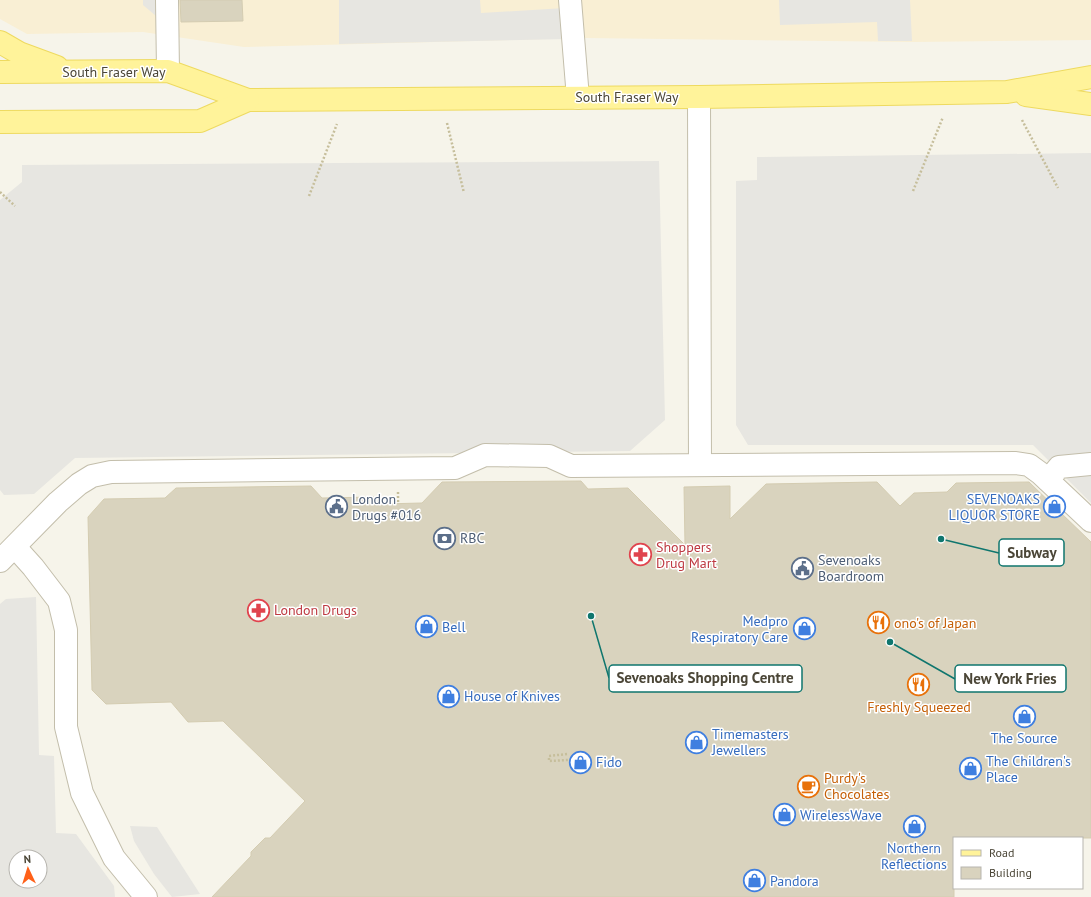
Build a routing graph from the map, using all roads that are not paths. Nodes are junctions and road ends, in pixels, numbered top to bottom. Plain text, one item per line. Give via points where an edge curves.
1 (168, 0) edge
2 (570, 0) edge
3 (0, 42) edge
4 (168, 71) junction
5 (0, 72) edge
6 (69, 72) junction
7 (1091, 77) edge
8 (1007, 92) junction
9 (698, 97) junction
10 (578, 98) junction
11 (248, 100) junction
12 (1091, 104) edge
13 (0, 122) edge
14 (73, 122) junction
15 (0, 139) edge
16 (1091, 464) edge
17 (700, 465) junction
18 (1048, 480) junction
19 (1091, 521) edge
20 (4, 556) edge
21 (146, 897) edge

1 - 4 lane
2 - 10 lane
3 - 6 main road via 20,53
4 - 6 main road, South Fraser Way
4 - 11 main road, South Fraser Way
5 - 6 main road, South Fraser Way
7 - 8 main road, South Fraser Way
8 - 9 main road, South Fraser Way
8 - 12 main road, South Fraser Way
9 - 10 main road, South Fraser Way
9 - 17 lane
10 - 11 main road, South Fraser Way
11 - 14 main road, South Fraser Way via 200,121
13 - 14 main road, South Fraser Way
14 - 15 main road via 4,136
16 - 18 lane via 1059,467
17 - 18 lane via 1016,463 1029,465
17 - 20 lane via 571,466 549,456 485,454 455,468 111,472 92,476 79,484
18 - 19 lane
20 - 21 lane via 33,567 59,601 66,630 66,726 82,793 114,858

